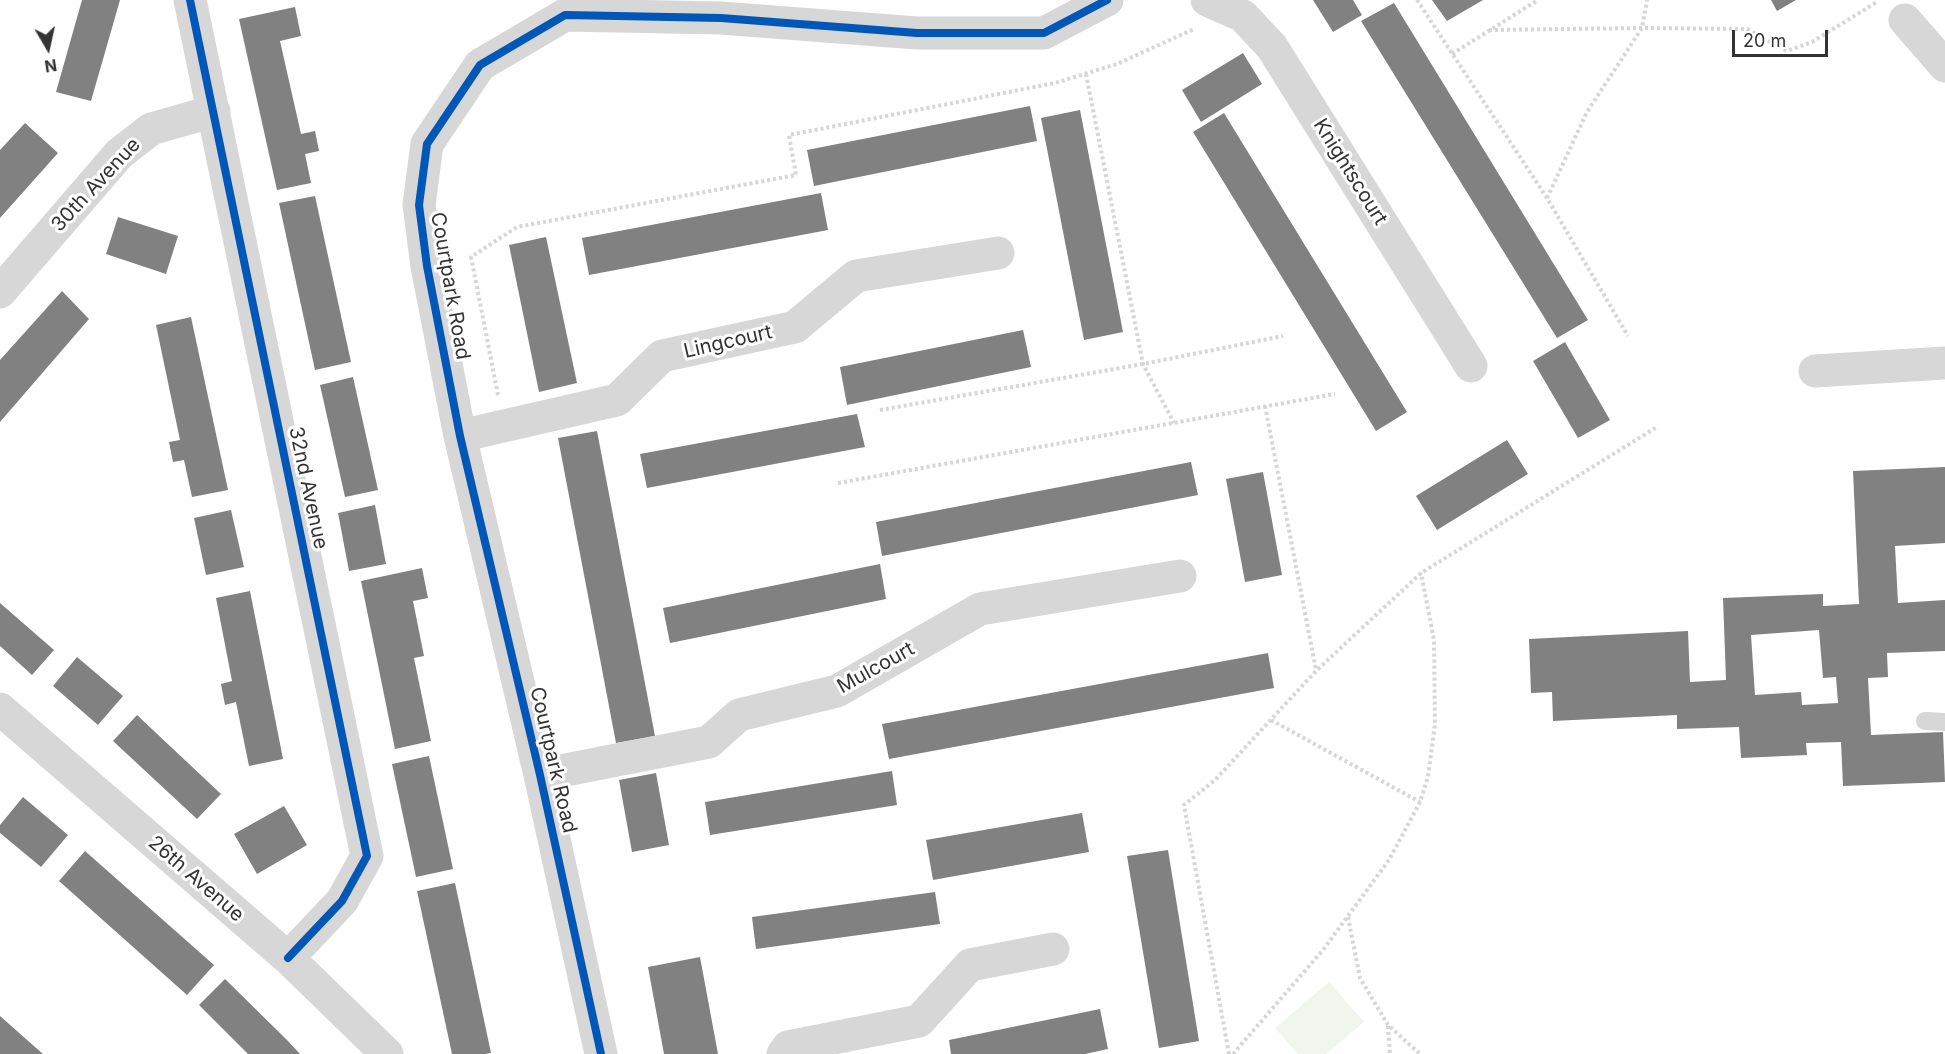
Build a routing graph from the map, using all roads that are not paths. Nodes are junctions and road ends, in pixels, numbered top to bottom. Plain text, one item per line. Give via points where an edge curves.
1 (190, 0) edge
2 (1107, 0) edge
3 (1220, 6) edge
4 (1893, 10) edge
5 (1945, 66) edge
6 (214, 111) junction
7 (998, 253) dead end
8 (0, 292) edge
9 (1945, 363) edge
10 (1471, 366) dead end
11 (1815, 371) dead end
12 (460, 436) junction
13 (1180, 576) dead end
14 (0, 709) edge
15 (1925, 721) dead end
16 (1945, 722) edge
17 (540, 775) junction
18 (1053, 949) dead end
19 (288, 958) junction
20 (387, 1054) edge
21 (601, 1054) edge
22 (783, 1054) edge

1 - 6 street, 32nd Avenue
2 - 12 street, Courtpark Road via 1044,33 917,33 721,18 565,15 480,64 427,144 419,205
3 - 10 street, Knightscourt via 1243,16 1272,47
4 - 5 street
6 - 8 street, 30th Avenue via 151,129 119,154
6 - 19 street, 32nd Avenue via 366,856 342,901
7 - 12 street, Lingcourt via 856,276 795,327 662,356 617,400
9 - 11 street
12 - 17 street, Courtpark Road
13 - 17 street, Mulcourt via 980,609 837,691 739,715 709,742
14 - 19 street, 26th Avenue
15 - 16 lane
17 - 21 street, Courtpark Road
18 - 22 street via 970,965 919,1021 788,1047
19 - 20 street, 26th Avenue

